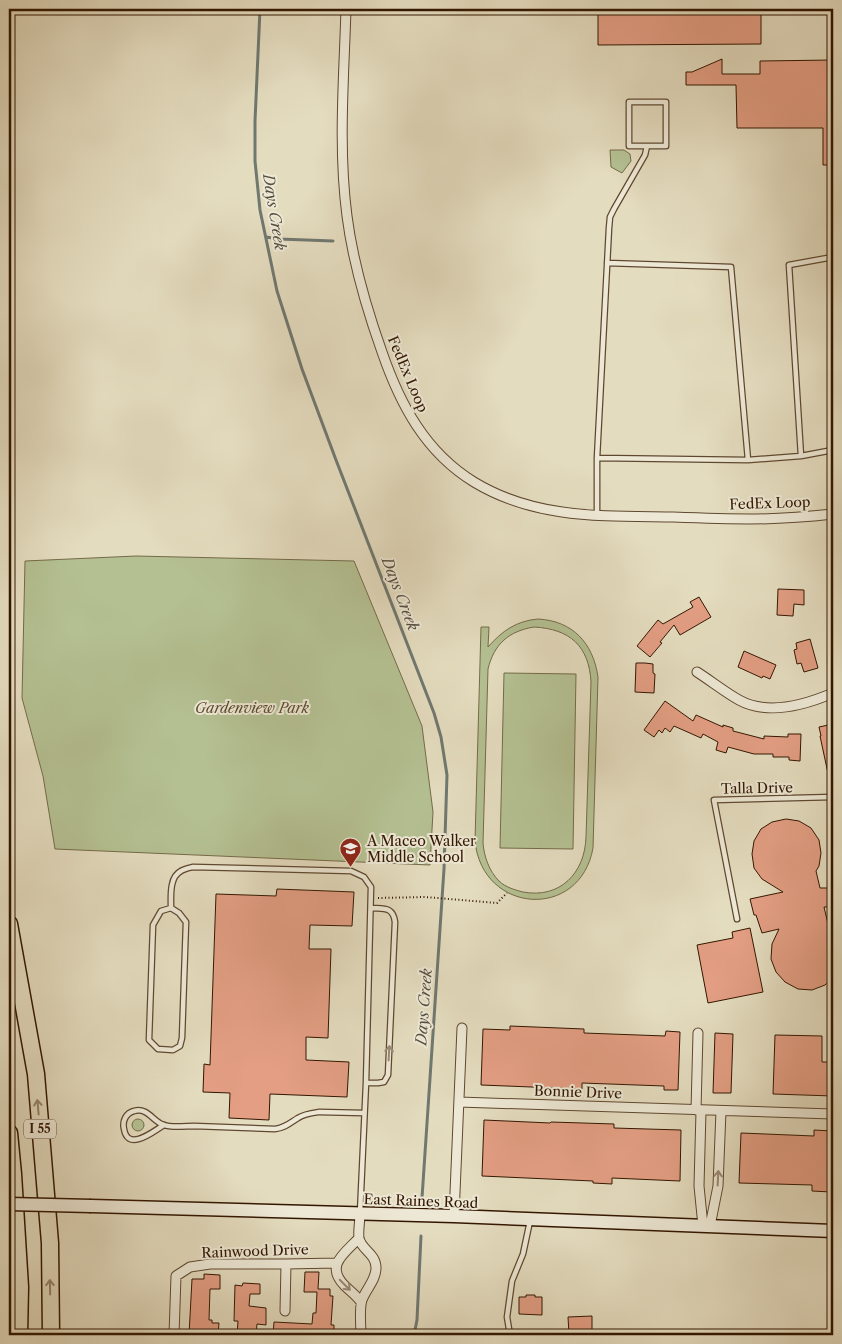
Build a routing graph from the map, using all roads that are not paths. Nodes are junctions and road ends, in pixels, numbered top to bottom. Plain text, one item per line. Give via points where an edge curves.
1 (346, 9) edge
2 (647, 146) junction
3 (833, 257) edge
4 (607, 263) junction
5 (833, 450) edge
6 (801, 456) junction
7 (597, 458) junction
8 (748, 460) junction
9 (833, 514) edge
10 (597, 516) junction
11 (697, 672) dead end
12 (833, 693) edge
13 (833, 797) edge
14 (171, 908) junction
15 (371, 908) junction
16 (737, 919) dead end
17 (9, 924) edge
18 (462, 1028) dead end
19 (698, 1033) dead end
20 (366, 1083) junction
21 (459, 1102) junction
22 (699, 1110) junction
23 (721, 1111) junction
24 (364, 1114) junction
25 (833, 1114) edge
26 (164, 1125) junction
27 (9, 1133) edge
28 (9, 1204) edge
29 (360, 1214) junction
30 (454, 1216) junction
31 (531, 1219) junction
32 (707, 1226) junction
33 (833, 1231) edge
34 (359, 1238) junction
35 (337, 1262) junction
36 (286, 1264) junction
37 (361, 1302) junction
38 (285, 1311) dead end
39 (19, 1335) edge
40 (51, 1335) edge
41 (174, 1335) edge
42 (361, 1335) edge
43 (510, 1335) edge

1 - 10 street, FedEx Loop via 342,141 348,222 363,295 386,363 410,418 456,470 474,482 534,508
2 - 2 lane via 666,146 666,102 628,102 629,146
2 - 4 lane via 610,217
3 - 6 lane via 789,265
4 - 7 lane
4 - 8 lane via 731,267
5 - 6 lane
6 - 8 lane
7 - 8 lane
7 - 10 lane
9 - 10 street, FedEx Loop via 751,519
11 - 12 street via 740,700 769,708 794,706
13 - 16 lane, Talla Drive via 714,800
14 - 14 lane via 186,922 182,1038 180,1046 174,1050 158,1050 149,1040 152,925 161,911
14 - 15 lane via 173,880 179,871 193,867 351,871 364,877 371,887
15 - 20 lane
20 -> 15 lane via 384,1082 388,1075 395,922 392,911
40 -> 17 highway, I 55 via 50,1243 36,1074
18 - 21 street
19 - 22 street
20 - 24 lane
21 - 22 street, Bonnie Drive
21 - 30 street
22 - 23 street, Bonnie Drive
22 - 32 street via 699,1186
23 - 25 street, Bonnie Drive
32 -> 23 street via 718,1186
24 - 26 lane via 312,1113 275,1129
24 - 29 lane
26 - 26 lane via 141,1110 130,1113 124,1121 125,1134 131,1139 143,1138
27 - 39 highway, I 55 via 20,1287
28 - 29 main road, East Raines Road, bridge
29 - 30 main road, East Raines Road
29 - 34 street
30 - 31 main road, East Raines Road
31 - 32 main road, East Raines Road
31 - 43 lane via 524,1254 512,1281 507,1317
32 - 33 main road, East Raines Road
34 - 35 street
34 - 37 street via 372,1255 376,1269 375,1278
35 - 36 street, Rainwood Drive
35 -> 37 street via 337,1276
36 - 38 street
36 - 41 street, Rainwood Drive via 190,1267 176,1276
37 - 42 street

